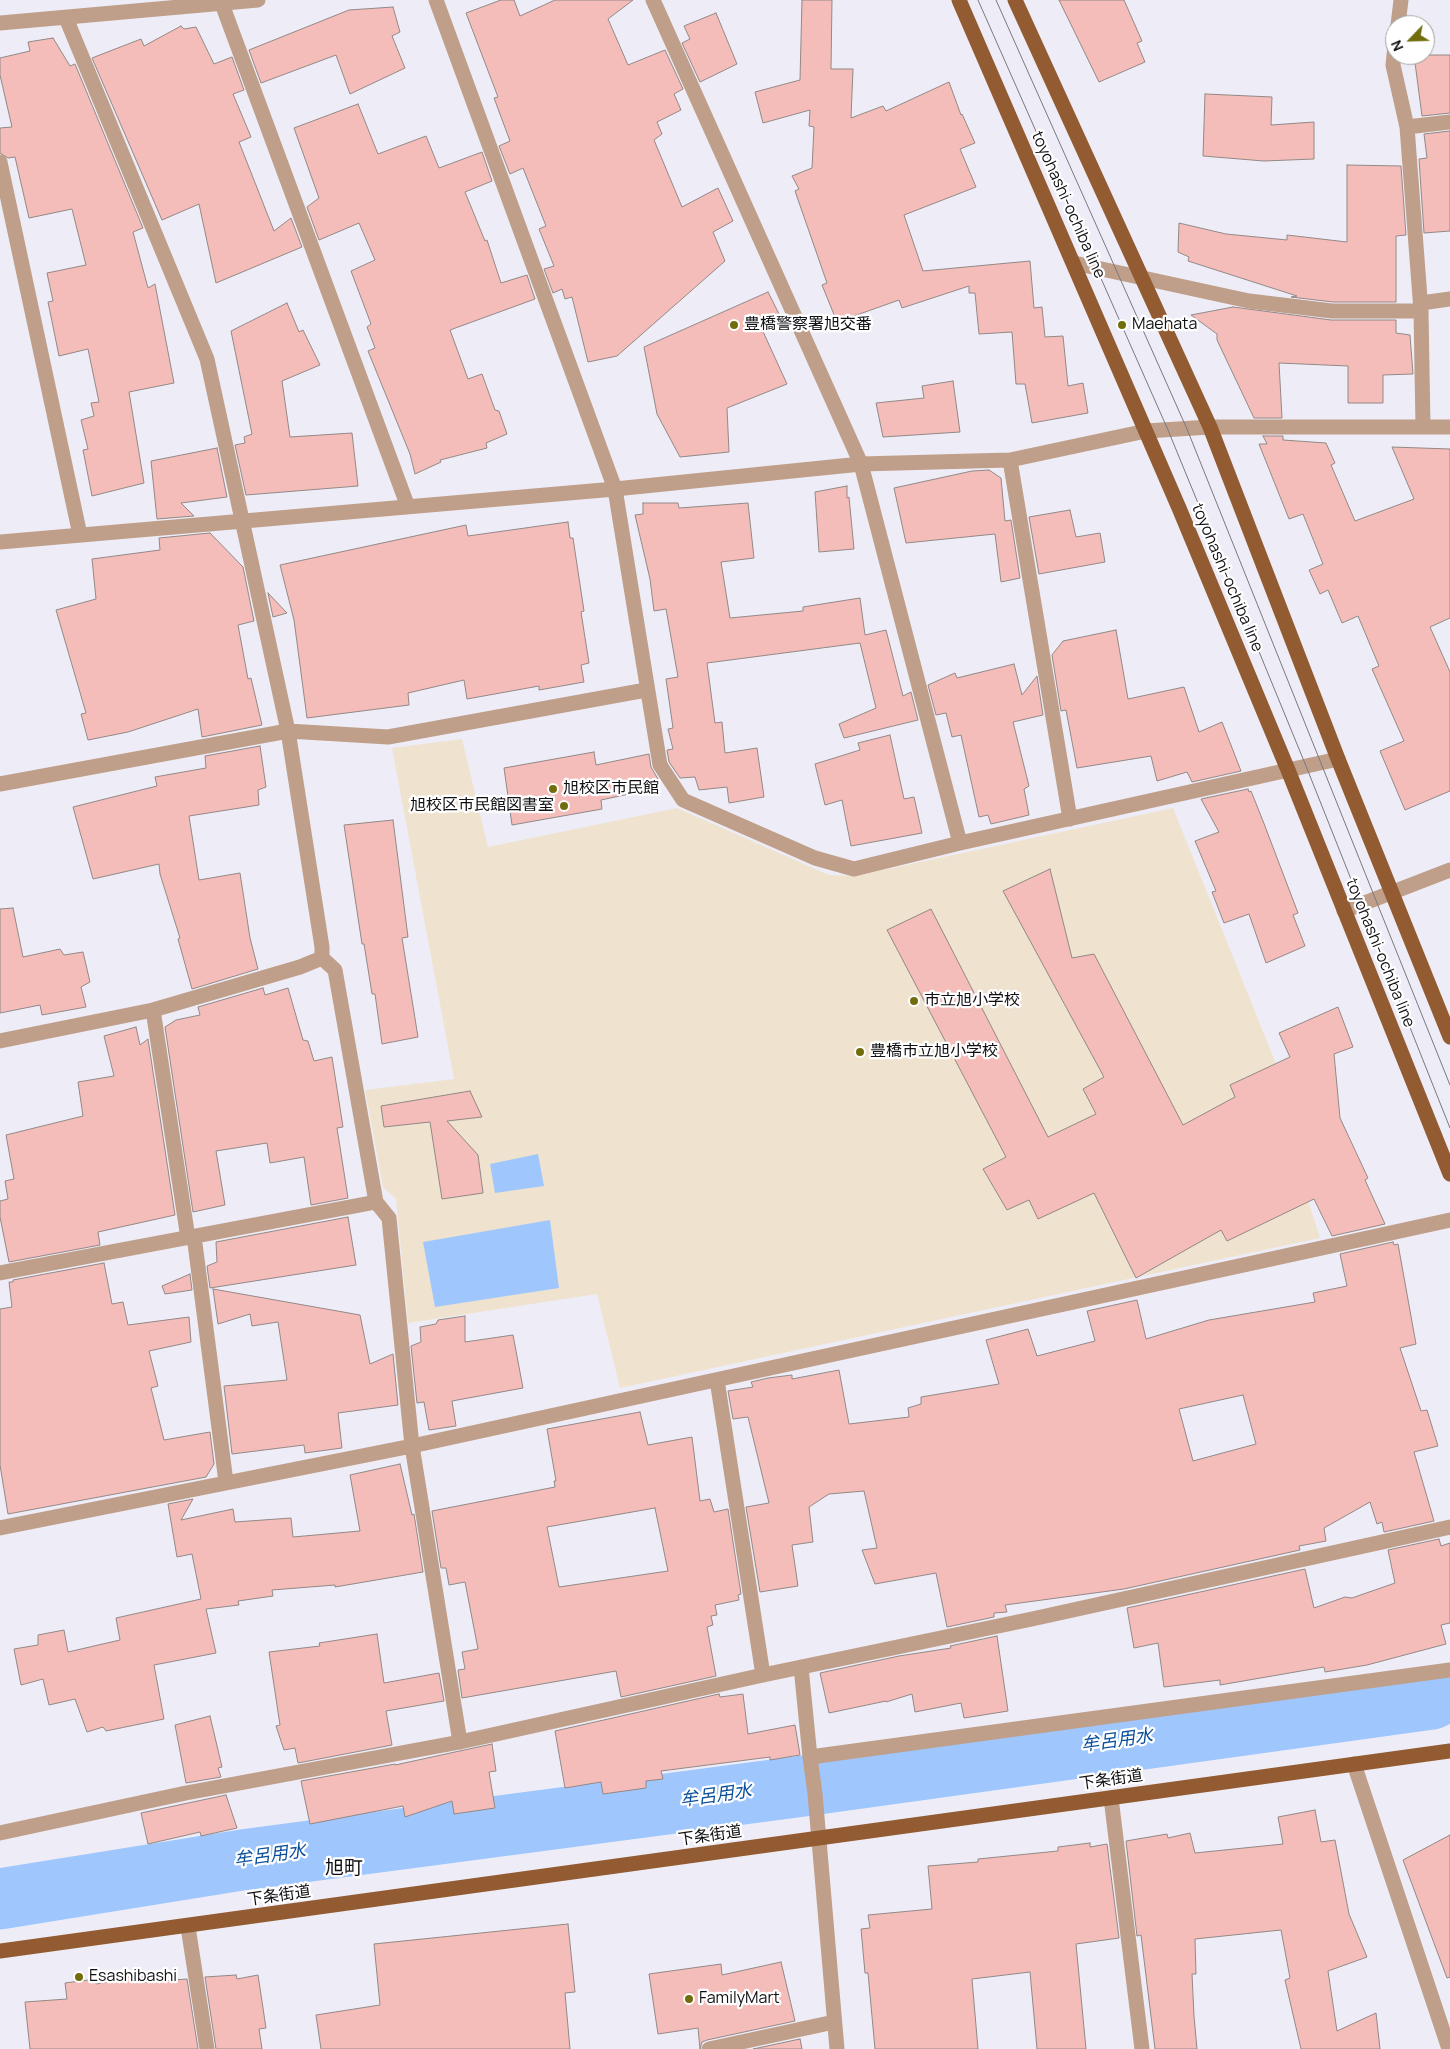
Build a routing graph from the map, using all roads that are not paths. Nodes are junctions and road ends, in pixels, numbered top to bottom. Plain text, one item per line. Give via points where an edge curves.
1 (258, 0) edge
2 (436, 0) edge
3 (653, 0) edge
4 (959, 0) edge
5 (1015, 0) edge
6 (1402, 0) edge
7 (241, 1) edge
8 (222, 4) junction
9 (1400, 15) edge
10 (66, 18) junction
11 (0, 23) edge
12 (1393, 65) edge
13 (1450, 122) edge
14 (1407, 127) junction
15 (0, 162) edge
16 (1074, 263) junction
17 (1141, 278) junction
18 (1450, 299) edge
19 (1421, 307) junction
20 (1423, 427) junction
21 (1450, 427) edge
22 (1210, 428) junction
23 (1146, 431) junction
24 (1010, 460) junction
25 (861, 464) junction
26 (615, 489) junction
27 (408, 507) junction
28 (242, 521) junction
29 (80, 535) junction
30 (0, 542) edge
31 (646, 690) junction
32 (288, 731) junction
33 (1338, 759) junction
34 (1288, 770) junction
35 (0, 784) edge
36 (1070, 820) junction
37 (960, 843) junction
38 (1450, 870) edge
39 (1391, 893) junction
40 (1344, 911) junction
41 (322, 958) junction
42 (153, 1010) junction
43 (1450, 1036) edge
44 (0, 1041) edge
45 (1450, 1174) edge
46 (376, 1202) junction
47 (1450, 1220) edge
48 (191, 1237) junction
49 (0, 1273) edge
50 (717, 1380) junction
51 (412, 1446) junction
52 (226, 1482) junction
53 (1450, 1527) edge
54 (0, 1528) edge
55 (801, 1667) junction
56 (1450, 1670) edge
57 (762, 1675) junction
58 (460, 1742) junction
59 (1450, 1744) edge
60 (1450, 1751) edge
61 (1424, 1755) junction
62 (810, 1756) junction
63 (1354, 1764) junction
64 (1111, 1798) junction
65 (0, 1833) edge
66 (819, 1838) junction
67 (188, 1927) junction
68 (0, 1951) edge
69 (834, 2022) junction
70 (207, 2049) edge
71 (709, 2049) edge
72 (837, 2049) edge
73 (1142, 2049) edge
74 (1449, 2049) edge

1 - 7 street
2 - 26 street
3 - 25 street
4 - 16 main road, toyohashi-ochiba line
5 - 17 main road, toyohashi-ochiba line
6 - 9 street
7 - 8 street
8 - 10 street
8 - 27 street
10 - 11 street
10 - 28 street via 207,359
12 - 14 street
13 - 14 street
14 - 19 street
15 - 29 street
16 - 17 street
16 - 23 main road, toyohashi-ochiba line
17 - 19 street via 1258,302 1332,311
17 - 22 main road, toyohashi-ochiba line
18 - 19 street
19 - 20 street
20 - 21 street
20 - 22 street
22 - 23 street
22 - 33 main road, toyohashi-ochiba line
23 - 24 street
23 - 34 main road, toyohashi-ochiba line
24 - 25 street
24 - 36 street
25 - 26 street
25 - 37 street
26 - 27 street
26 - 31 street
27 - 28 street
28 - 29 street
28 - 32 street
29 - 30 street
31 - 32 street via 388,737
31 - 37 street via 660,765 683,800 815,858 854,869
32 - 35 street
32 - 41 street
33 - 34 street
33 - 39 main road, toyohashi-ochiba line
34 - 36 street
34 - 40 main road, toyohashi-ochiba line
36 - 37 street
38 - 39 street
39 - 40 street
39 - 43 main road, toyohashi-ochiba line
40 - 45 main road, toyohashi-ochiba line
41 - 42 street
41 - 46 street via 335,970
42 - 44 street
42 - 48 street
46 - 48 street
46 - 51 street via 388,1218
47 - 50 street
48 - 49 street
48 - 52 street
50 - 51 street
50 - 57 street
51 - 52 street
51 - 58 street
52 - 54 street
53 - 55 street
55 - 57 street
55 - 62 street
56 - 62 street
57 - 58 street
58 - 65 street
59 - 61 main road, 下条街道
60 - 61 main road, 下条街道
61 - 63 main road, 下条街道
62 - 66 street
63 - 64 main road, 下条街道
63 - 74 street
64 - 66 main road, 下条街道
64 - 73 street
66 - 67 main road, 下条街道
66 - 69 street
67 - 68 main road, 下条街道
67 - 70 street
69 - 71 street
69 - 72 street

